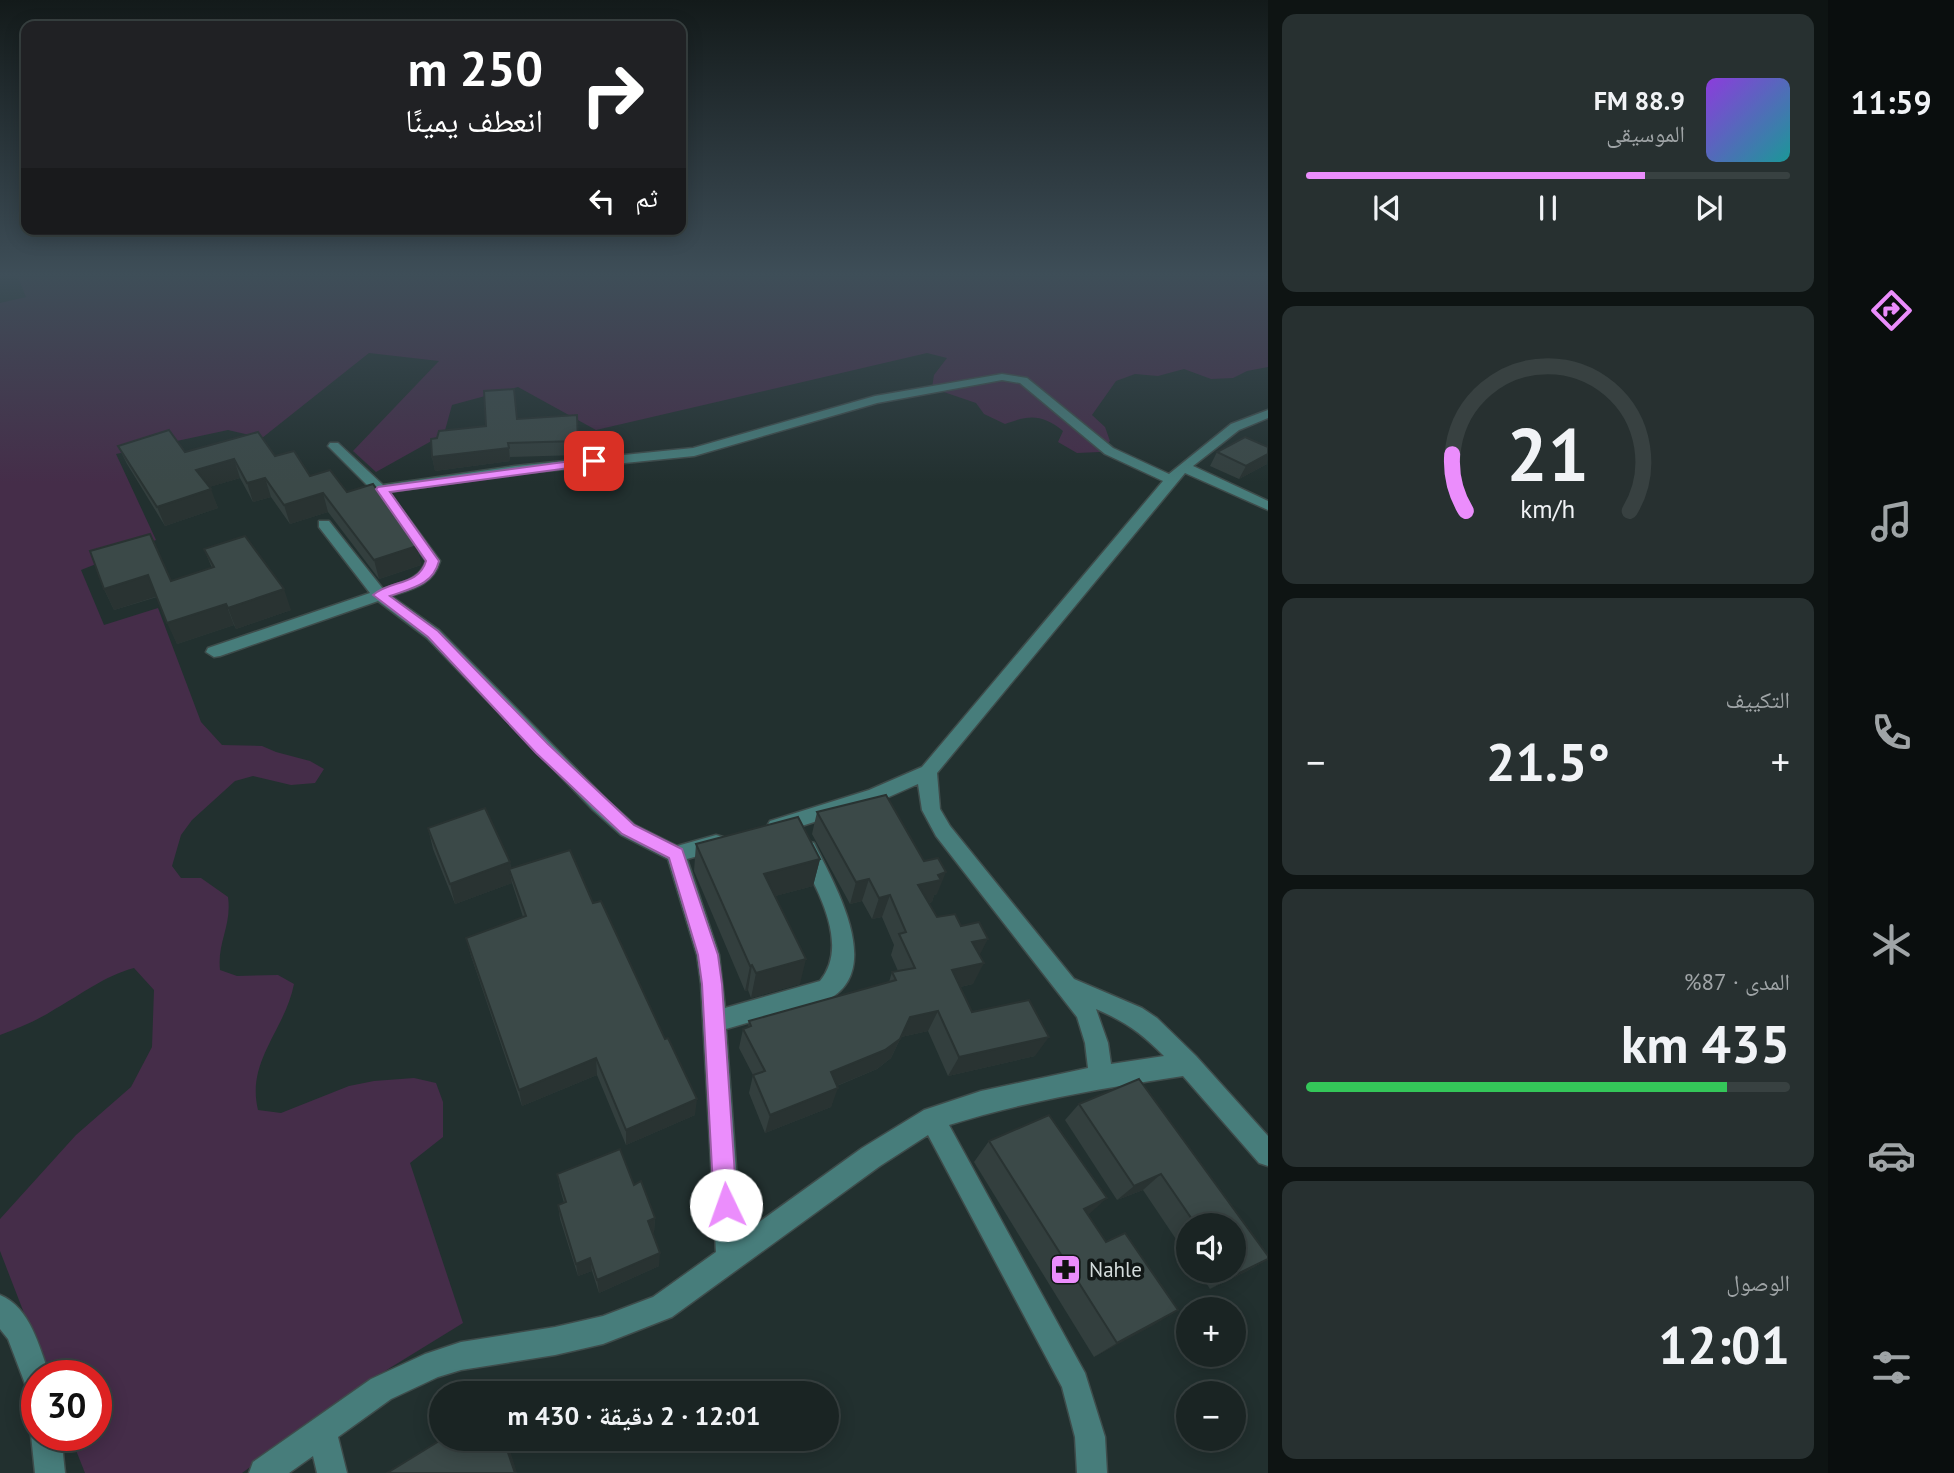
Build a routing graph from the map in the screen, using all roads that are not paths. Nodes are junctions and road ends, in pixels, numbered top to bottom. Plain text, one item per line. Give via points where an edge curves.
1 (1268, 414) edge
2 (334, 446) dead end
3 (1184, 467) junction
4 (1171, 480) junction
5 (382, 489) junction
6 (1268, 506) edge
7 (324, 524) dead end
8 (380, 595) junction
9 (214, 652) dead end
10 (929, 772) junction
11 (793, 821) junction
12 (754, 832) edge
13 (728, 839) edge
14 (676, 854) junction
15 (1068, 987) junction
16 (715, 1021) junction
17 (1188, 1064) junction
18 (1099, 1077) junction
19 (932, 1118) junction
20 (1268, 1154) edge
21 (729, 1257) junction
22 (0, 1309) edge
23 (30, 1360) edge
24 (322, 1430) junction
25 (48, 1451) edge
26 (50, 1473) edge
27 (264, 1473) edge
28 (332, 1473) edge
29 (1092, 1473) edge

1 - 3 street via 1235,428
2 - 5 street
3 - 4 street
3 - 6 street
4 - 5 street via 1109,451 1023,380 1002,377 874,400 694,452
4 - 10 street via 977,708
5 - 8 street via 433,561 419,581
7 - 8 street
8 - 9 street
8 - 14 street via 433,634 628,830
10 - 11 street
10 - 15 street via 931,810 943,831
11 - 12 street
11 - 16 street via 831,898 844,938 840,974 827,989
13 - 14 street
14 - 16 street via 708,955
15 - 17 street via 1142,1020
15 - 18 street via 1098,1038
16 - 21 street
17 - 18 street
17 - 20 street
18 - 19 street
19 - 21 street
19 - 29 street via 1075,1383 1090,1437
21 - 24 street via 662,1307 603,1330 435,1364 381,1389
22 - 23 street via 19,1330
24 - 27 street
24 - 28 street
25 - 26 street

